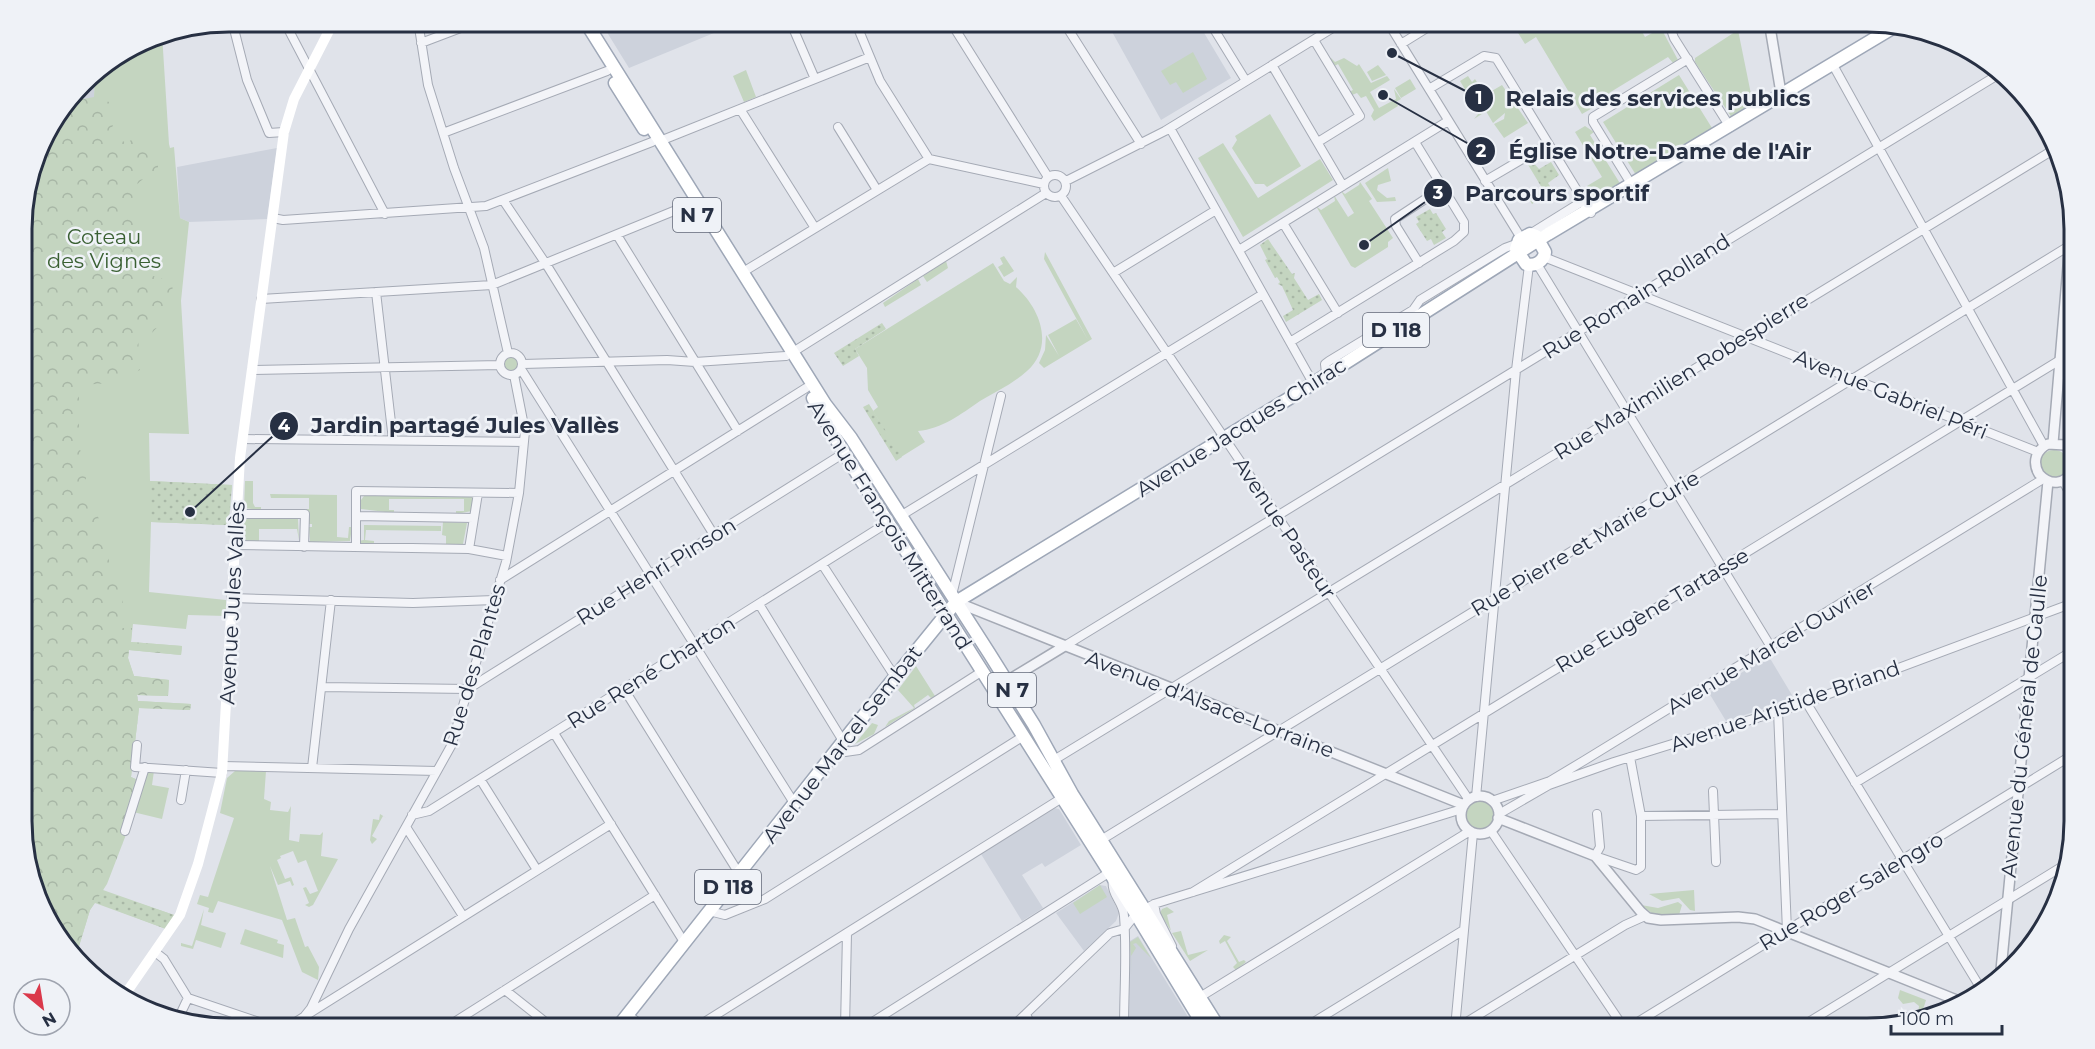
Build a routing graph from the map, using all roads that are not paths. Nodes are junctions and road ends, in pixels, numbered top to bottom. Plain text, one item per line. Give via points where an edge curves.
1 (234, 32) edge
2 (290, 32) edge
3 (328, 32) edge
4 (420, 32) edge
5 (450, 32) edge
6 (583, 32) edge
7 (591, 32) edge
8 (795, 32) edge
9 (860, 32) edge
10 (957, 32) edge
11 (1070, 32) edge
12 (1216, 32) edge
13 (1327, 32) edge
14 (1394, 32) edge
15 (1420, 32) edge
16 (1672, 32) edge
17 (1771, 32) edge
18 (1882, 32) edge
19 (1314, 40) junction
20 (422, 43) junction
21 (1401, 44) junction
22 (870, 57) junction
23 (1688, 59) junction
24 (1272, 65) junction
25 (1833, 65) junction
26 (309, 69) junction
27 (607, 71) junction
28 (1993, 78) edge
29 (815, 79) junction
30 (1246, 81) junction
31 (1429, 89) junction
32 (1784, 94) junction
33 (740, 109) junction
34 (1448, 121) junction
35 (838, 128) dead end
36 (1170, 128) junction
37 (1730, 128) junction
38 (284, 132) junction
39 (443, 133) junction
40 (656, 142) junction
41 (1318, 142) junction
42 (1415, 142) junction
43 (1141, 144) junction
44 (1548, 144) junction
45 (1879, 147) junction
46 (2048, 153) edge
47 (929, 159) junction
48 (1046, 180) junction
49 (1066, 181) junction
50 (1485, 181) junction
51 (1343, 186) junction
52 (1632, 187) junction
53 (1443, 188) junction
54 (877, 190) junction
55 (1046, 193) junction
56 (1061, 196) junction
57 (503, 200) junction
58 (691, 204) junction
59 (469, 207) junction
60 (1588, 209) junction
61 (1216, 210) junction
62 (385, 214) junction
63 (273, 218) junction
64 (1283, 223) junction
65 (1924, 227) junction
66 (815, 228) junction
67 (616, 235) junction
68 (2064, 249) edge
69 (1239, 250) junction
70 (1530, 250) junction
71 (1419, 263) junction
72 (546, 264) junction
73 (742, 272) junction
74 (1113, 273) junction
75 (492, 285) junction
76 (376, 292) junction
77 (1263, 294) junction
78 (1639, 294) junction
79 (2064, 298) edge
80 (261, 299) junction
81 (1968, 308) junction
82 (1338, 313) junction
83 (1578, 332) junction
84 (1746, 337) junction
85 (1290, 342) junction
86 (1168, 352) junction
87 (508, 353) junction
88 (789, 354) junction
89 (2064, 357) edge
90 (607, 361) junction
91 (2058, 361) junction
92 (695, 362) junction
93 (500, 364) junction
94 (385, 366) junction
95 (522, 366) junction
96 (252, 370) junction
97 (1516, 370) junction
98 (1326, 373) junction
99 (514, 375) junction
100 (1854, 378) junction
101 (1313, 383) junction
102 (806, 388) junction
103 (2013, 390) junction
104 (1001, 396) dead end
105 (1626, 410) junction
106 (1963, 421) junction
107 (738, 431) junction
108 (1224, 438) junction
109 (243, 439) junction
110 (393, 440) junction
111 (524, 442) junction
112 (2064, 445) edge
113 (2045, 447) junction
114 (844, 453) junction
115 (985, 464) junction
116 (675, 471) junction
117 (2045, 480) junction
118 (2063, 481) edge
119 (1506, 484) junction
120 (1675, 489) junction
121 (478, 493) junction
122 (519, 493) junction
123 (612, 511) junction
124 (237, 514) junction
125 (902, 515) junction
126 (356, 516) junction
127 (1277, 516) junction
128 (474, 518) junction
129 (887, 523) junction
130 (714, 535) junction
131 (235, 545) junction
132 (304, 547) junction
133 (356, 547) junction
134 (468, 549) junction
135 (507, 556) junction
136 (822, 564) junction
137 (1723, 568) junction
138 (651, 574) junction
139 (500, 580) junction
140 (1329, 592) junction
141 (231, 598) junction
142 (1495, 598) junction
143 (954, 599) junction
144 (331, 600) junction
145 (494, 600) junction
146 (759, 604) junction
147 (2064, 606) edge
148 (945, 615) junction
149 (2034, 618) junction
150 (694, 644) junction
151 (1063, 647) junction
152 (1771, 647) junction
153 (2064, 656) edge
154 (1380, 669) junction
155 (981, 672) junction
156 (895, 677) junction
157 (2029, 678) junction
158 (1006, 681) junction
159 (322, 687) junction
160 (624, 688) junction
161 (468, 689) junction
162 (1172, 689) junction
163 (1806, 702) junction
164 (1778, 711) junction
165 (1484, 713) junction
166 (1279, 731) junction
167 (554, 733) junction
168 (1022, 737) junction
169 (841, 743) junction
170 (137, 745) dead end
171 (1432, 745) junction
172 (1630, 757) junction
173 (1054, 760) junction
174 (1585, 760) junction
175 (2064, 760) edge
176 (145, 767) junction
177 (1599, 767) junction
178 (312, 768) junction
179 (223, 769) junction
180 (186, 770) junction
181 (437, 771) junction
182 (1386, 773) junction
183 (480, 779) junction
184 (1855, 783) junction
185 (2018, 789) junction
186 (1713, 791) dead end
187 (1062, 798) junction
188 (181, 800) dead end
189 (1492, 801) junction
190 (795, 803) junction
191 (1468, 803) junction
192 (1597, 814) dead end
193 (1782, 814) junction
194 (412, 815) junction
195 (1498, 816) junction
196 (1641, 816) junction
197 (1714, 817) junction
198 (611, 824) junction
199 (406, 826) junction
200 (125, 831) dead end
201 (1491, 831) junction
202 (1472, 832) junction
203 (1101, 840) junction
204 (1595, 856) junction
205 (1902, 860) junction
206 (1716, 862) dead end
207 (1232, 868) junction
208 (537, 870) junction
209 (2057, 870) edge
210 (741, 871) junction
211 (1111, 874) junction
212 (1234, 879) junction
213 (1193, 892) junction
214 (655, 895) junction
215 (2007, 901) junction
216 (709, 911) junction
217 (1143, 911) junction
218 (463, 916) junction
219 (1645, 916) junction
220 (1126, 927) junction
221 (1462, 931) junction
222 (1787, 931) junction
223 (846, 933) junction
224 (1949, 936) junction
225 (684, 942) junction
226 (155, 952) junction
227 (1575, 956) junction
228 (2002, 963) edge
229 (1890, 972) junction
230 (1977, 983) edge
231 (128, 990) edge
232 (506, 990) junction
233 (1200, 997) junction
234 (188, 998) junction
235 (1952, 998) edge
236 (182, 1012) edge
237 (627, 1014) junction
238 (1026, 1014) junction
239 (305, 1015) junction
240 (1124, 1017) edge
241 (1199, 1017) edge
242 (1213, 1017) edge
243 (1321, 1017) edge
244 (1457, 1017) edge
245 (1474, 1017) edge
246 (1618, 1017) edge
247 (1644, 1017) edge
248 (1817, 1017) edge
249 (247, 1018) edge
250 (301, 1018) edge
251 (303, 1018) edge
252 (461, 1018) edge
253 (540, 1018) edge
254 (624, 1018) edge
255 (632, 1018) edge
256 (711, 1018) edge
257 (846, 1018) edge
258 (879, 1018) edge
259 (1022, 1018) edge
260 (1028, 1018) edge

1 - 38 street via 247,80 269,133
2 - 26 street
3 - 26 main road, Avenue Jules Vallès
4 - 20 street
5 - 20 street
6 - 27 main road, Avenue François Mitterrand / N 7
7 - 40 main road, Avenue François Mitterrand / N 7
8 - 29 street
9 - 22 street
10 - 48 street
11 - 43 street
12 - 30 street
13 - 19 street
14 - 21 street
15 - 21 street
16 - 23 street
17 - 32 street
18 - 25 main road, D 118
19 - 24 street
19 - 41 street via 1360,116
20 - 39 street via 428,85
21 - 31 street
22 - 29 street
22 - 47 street via 880,81
23 - 37 street
23 - 52 street via 1593,117
24 - 30 street
24 - 41 street
25 - 32 main road, D 118
25 - 45 street
26 - 38 main road, Avenue Jules Vallès
26 - 62 street
27 - 39 street
27 - 40 main road, Avenue François Mitterrand / N 7
28 - 45 street, Rue Romain Rolland
29 - 33 street
30 - 36 street
31 - 34 street
31 - 44 street via 1484,56 1493,56
32 - 37 main road, D 118
33 - 40 street
33 - 66 street
34 - 42 street
34 - 50 street
35 - 54 street
36 - 43 street
36 - 61 street
37 - 52 main road, D 118
38 - 63 main road, Avenue Jules Vallès
39 - 59 street
40 - 57 street
40 - 58 main road, Avenue François Mitterrand / N 7
40 - 73 main road, Avenue François Mitterrand / N 7
41 - 51 street
42 - 51 street
42 - 53 street
43 - 49 street
44 - 50 street
44 - 60 street
45 - 65 street
45 - 78 street, Rue Romain Rolland
46 - 65 street, Rue Maximilien Robespierre
47 - 48 street
47 - 54 street
48 - 49 street via 1058,175
48 - 55 street
49 - 56 street
50 - 70 street
51 - 64 street
52 - 60 main road, Avenue Jacques Chirac / D 118
53 - 71 street via 1464,222 1464,232
53 - 71 street via 1395,219
54 - 66 street
55 - 56 street
55 - 88 street
56 - 74 street, Avenue Pasteur
57 - 59 street
57 - 72 street
58 - 67 street
58 - 88 main road, Avenue François Mitterrand / N 7
59 - 62 street
59 - 75 street
60 - 70 main road, Avenue Jacques Chirac / D 118
61 - 69 street
61 - 74 street
62 - 63 street
63 - 80 main road, Avenue Jules Vallès
64 - 69 street
64 - 82 street
65 - 81 street
65 - 84 street, Rue Maximilien Robespierre
66 - 73 street
67 - 72 street
67 - 92 street
68 - 81 street, Rue Pierre et Marie Curie
69 - 77 street
70 - 78 street, Avenue Gabriel Péri
70 - 83 street
70 - 97 street
70 - 98 main road, Avenue Jacques Chirac / D 118
70 - 98 street via 1505,248 1329,361 1325,364
71 - 82 street
72 - 75 street
72 - 90 street
73 - 88 main road, Avenue François Mitterrand / N 7
74 - 86 street, Avenue Pasteur
75 - 76 street
75 - 87 street
76 - 80 street
76 - 94 street
77 - 85 street
77 - 86 street
78 - 83 street, Rue Romain Rolland
78 - 84 street, Avenue Gabriel Péri
79 - 91 street
80 - 96 main road, Avenue Jules Vallès
81 - 100 street, Rue Pierre et Marie Curie
81 - 103 street
82 - 85 street
83 - 97 street, Rue Romain Rolland
83 - 105 street
84 - 100 street, Avenue Gabriel Péri
84 - 105 street, Rue Maximilien Robespierre
85 - 101 street
86 - 108 street, Avenue Pasteur
86 - 115 street
87 - 93 street
87 - 95 street via 518,355
88 - 92 street
88 - 102 main road, Avenue François Mitterrand / N 7
88 - 125 main road, Avenue François Mitterrand / N 7
89 - 91 street, Rue Eugène Tartasse
90 - 92 street
90 - 95 street
90 - 116 street
91 - 103 street, Rue Eugène Tartasse
91 - 113 street
92 - 107 street
93 - 94 street
93 - 99 street via 504,373
94 - 96 street
94 - 110 street
95 - 99 street
95 - 123 street
96 - 109 main road, Avenue Jules Vallès
97 - 119 street
97 - 127 street, Rue Romain Rolland
98 - 101 main road, Avenue Jacques Chirac / D 118
99 - 111 street, Rue des Plantes
100 - 106 street, Avenue Gabriel Péri
100 - 120 street, Rue Pierre et Marie Curie
101 - 108 main road, Avenue Jacques Chirac / D 118
102 - 107 street
102 - 114 main road, Avenue François Mitterrand / N 7
103 - 106 street, Rue Eugène Tartasse
103 - 113 street
104 - 115 street
105 - 119 street, Rue Maximilien Robespierre
105 - 120 street
106 - 113 street, Avenue Gabriel Péri
106 - 137 street, Rue Eugène Tartasse
107 - 116 street
108 - 127 street, Avenue Pasteur
108 - 143 main road, Avenue Jacques Chirac / D 118
109 - 110 street
109 - 124 main road, Avenue Jules Vallès
110 - 111 street
111 - 122 street, Rue des Plantes
112 - 113 street
113 - 117 street, Avenue du Général de Gaulle via 2036,469
114 - 129 main road, Avenue François Mitterrand / N 7
114 - 130 street, Rue Henri Pinson
115 - 125 street
115 - 143 street
116 - 123 street
116 - 130 street
117 - 118 street
117 - 149 street, Avenue du Général de Gaulle
117 - 152 street, Avenue Marcel Ouvrier
119 - 140 street, Rue Maximilien Robespierre
119 - 142 street
120 - 137 street
120 - 142 street, Rue Pierre et Marie Curie
121 - 122 street
121 - 126 street via 356,491
121 - 128 street
122 - 135 street, Rue des Plantes
123 - 138 street
123 - 139 street
124 - 131 main road, Avenue Jules Vallès
124 - 132 street via 304,514
125 - 143 main road, Avenue François Mitterrand / N 7
126 - 128 street
126 - 133 street
127 - 140 street, Avenue Pasteur
127 - 151 street, Rue Romain Rolland
128 - 134 street
129 - 136 street, Rue René Charton
129 - 148 main road, Avenue François Mitterrand / N 7
130 - 138 street, Rue Henri Pinson
131 - 132 street
131 - 141 main road, Avenue Jules Vallès
132 - 133 street
133 - 134 street
134 - 135 street
135 - 139 street, Rue des Plantes
136 - 146 street, Rue René Charton
136 - 156 street
137 - 152 street
137 - 165 street, Rue Eugène Tartasse
138 - 150 street
138 - 161 street, Rue Henri Pinson
139 - 145 street, Rue des Plantes
140 - 154 street, Avenue Pasteur
140 - 162 street, Rue Maximilien Robespierre
141 - 144 street
141 - 179 main road, Avenue Jules Vallès
142 - 154 street, Rue Pierre et Marie Curie
142 - 165 street
143 - 148 main road, Avenue Marcel Sembat / D 118
143 - 151 street, Avenue d'Alsace-Lorraine
143 - 158 main road, Avenue François Mitterrand / N 7
144 - 145 street
144 - 159 street
145 - 161 street, Rue des Plantes
146 - 150 street, Rue René Charton
146 - 169 street
147 - 149 street, Avenue Aristide Briand
148 - 155 main road, Avenue François Mitterrand / N 7
148 - 156 main road, Avenue Marcel Sembat / D 118
149 - 157 street, Avenue du Général de Gaulle
149 - 163 street, Avenue Aristide Briand
150 - 160 street, Rue René Charton
150 - 190 street
151 - 158 street
151 - 162 street, Avenue d'Alsace-Lorraine
152 - 174 street, Avenue Marcel Ouvrier
153 - 157 street
154 - 166 street, Rue Pierre et Marie Curie
154 - 171 street, Avenue Pasteur
155 - 168 main road, Avenue François Mitterrand / N 7
155 - 169 street via 858,750 845,752
156 - 169 main road, Avenue Marcel Sembat / D 118
157 - 184 street
157 - 185 street, Avenue du Général de Gaulle
158 - 173 main road, Avenue François Mitterrand / N 7
159 - 161 street
159 - 178 street
160 - 167 street, Rue René Charton
160 - 210 street
161 - 181 street, Rue des Plantes via 451,746
162 - 166 street, Avenue d'Alsace-Lorraine
162 - 173 street, Rue Maximilien Robespierre
163 - 164 street, Avenue Aristide Briand
163 - 184 street
164 - 172 street, Avenue Aristide Briand
164 - 193 street
165 - 171 street, Rue Eugène Tartasse
165 - 191 street
166 - 182 street, Avenue d'Alsace-Lorraine
166 - 203 street, Rue Pierre et Marie Curie
167 - 183 street, Rue René Charton
167 - 198 street
168 - 187 main road, Avenue François Mitterrand / N 7
168 - 216 street via 765,899 725,915
169 - 190 main road, Avenue Marcel Sembat / D 118
170 - 176 street via 135,767
171 - 182 street, Rue Eugène Tartasse
171 - 191 street, Avenue Pasteur
172 - 177 street, Avenue Aristide Briand
172 - 196 street
173 - 203 main road, Avenue François Mitterrand / N 7
174 - 177 street
174 - 189 street, Avenue Marcel Ouvrier via 1550,781
175 - 185 street, Rue Roger Salengro
176 - 180 street
176 - 200 street
177 - 195 street, Avenue Aristide Briand via 1549,785
178 - 179 street
178 - 181 street
179 - 180 street
179 - 226 main road, Avenue Jules Vallès via 186,901
180 - 188 street
181 - 194 street, Rue des Plantes
182 - 191 street, Avenue d'Alsace-Lorraine
182 - 207 street, Rue Eugène Tartasse
183 - 194 street, Rue René Charton via 429,811
183 - 208 street
184 - 205 street
185 - 205 street, Rue Roger Salengro
185 - 215 street, Avenue du Général de Gaulle
186 - 197 street
187 - 211 main road, Avenue François Mitterrand / N 7
187 - 223 street
189 - 191 street
189 - 195 street
190 - 210 main road, Avenue Marcel Sembat / D 118
191 - 202 street via 1461,819
191 - 212 street
192 - 204 street via 1600,847
193 - 197 street
193 - 222 street
194 - 199 street, Rue des Plantes
195 - 201 street
195 - 204 street
196 - 197 street
196 - 204 street via 1641,867 1636,870
197 - 206 street
198 - 208 street
198 - 214 street
199 - 218 street
199 - 239 street, Rue des Plantes
201 - 202 street
201 - 227 street
202 - 221 street
202 - 233 street
203 - 217 main road, N 7
204 - 219 street
205 - 222 street, Rue Roger Salengro
205 - 224 street
207 - 212 street
207 - 213 street, Rue Eugène Tartasse
208 - 218 street
209 - 215 street
210 - 216 main road, Avenue Marcel Sembat / D 118
211 - 217 main road, Avenue François Mitterrand / N 7
211 - 258 street
212 - 213 street
213 - 217 street
214 - 225 street
214 - 232 street
215 - 224 street
215 - 228 street, Avenue du Général de Gaulle
216 - 225 main road, Avenue Marcel Sembat / D 118
217 - 220 street
217 - 233 main road, N 7
217 - 241 main road, Avenue François Mitterrand / N 7
218 - 239 street
219 - 222 street via 1661,920 1747,917
219 - 227 street
220 - 238 street via 1110,933
220 - 240 street
221 - 243 street
221 - 244 street
222 - 229 street
222 - 247 street, Rue Roger Salengro
223 - 256 street
223 - 257 street
224 - 229 street
224 - 230 street
225 - 237 main road, Avenue Marcel Sembat / D 118
226 - 231 main road, Avenue Jules Vallès
226 - 234 street via 164,959
227 - 245 street
227 - 246 street
229 - 235 street
229 - 248 street
232 - 252 street
232 - 253 street
233 - 242 main road, N 7
234 - 236 street
234 - 249 street
237 - 254 main road, Avenue Marcel Sembat / D 118
237 - 255 street
238 - 259 street
238 - 260 street
239 - 250 street
239 - 251 street, Rue des Plantes

